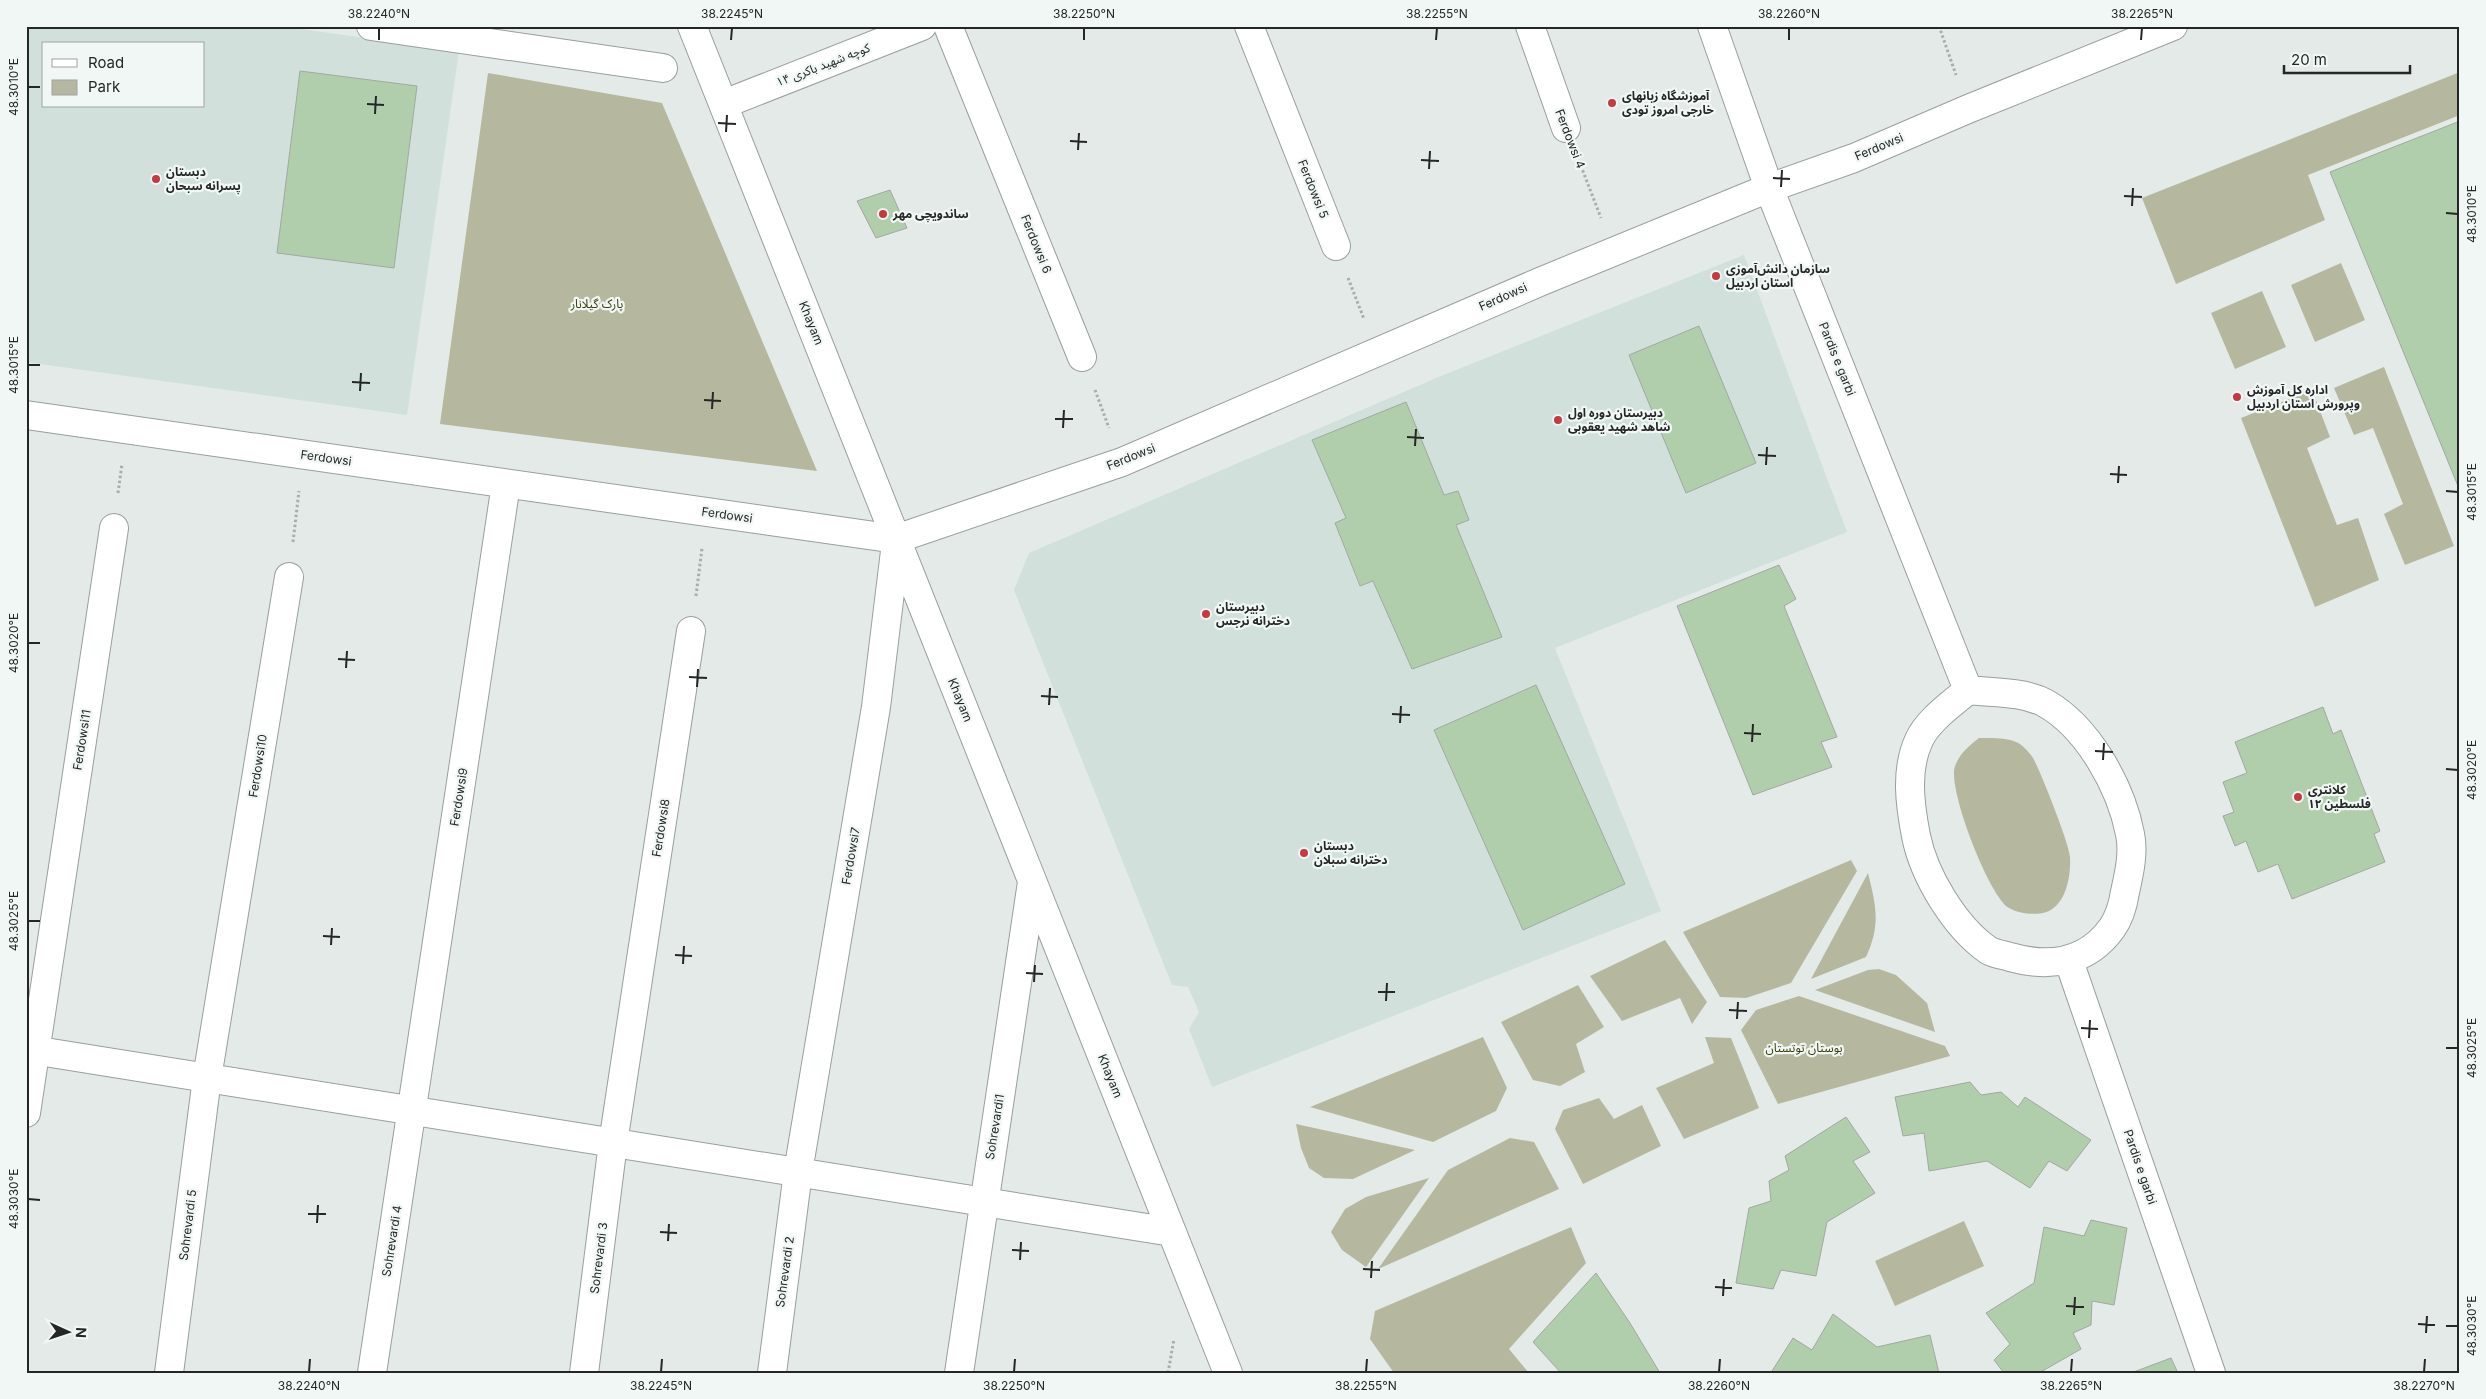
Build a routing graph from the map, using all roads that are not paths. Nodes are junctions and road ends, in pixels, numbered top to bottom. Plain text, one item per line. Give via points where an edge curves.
1 (371, 26) edge
2 (692, 26) edge
3 (922, 26) edge
4 (948, 26) edge
5 (1249, 26) edge
6 (1530, 26) edge
7 (1712, 26) edge
8 (2172, 26) edge
9 (663, 68) dead end
10 (724, 104) junction
11 (1566, 128) road end
12 (1769, 188) junction
13 (1336, 246) road end
14 (1082, 357) road end
15 (26, 415) edge
16 (506, 484) junction
17 (114, 528) road end
18 (896, 539) junction
19 (288, 578) road end
20 (691, 631) road end
21 (1968, 690) junction
22 (1032, 881) junction
23 (2069, 961) junction
24 (31, 1049) edge
25 (207, 1078) junction
26 (412, 1110) junction
27 (26, 1113) edge
28 (614, 1143) junction
29 (798, 1172) junction
30 (983, 1202) junction
31 (1172, 1232) junction
32 (169, 1373) edge
33 (372, 1373) edge
34 (584, 1373) edge
35 (772, 1373) edge
36 (959, 1373) edge
37 (1228, 1373) edge
38 (2211, 1373) edge

1 - 9 street
2 - 10 street, Khayam
3 - 10 street, کوچه شهید باکری ۱۴
4 - 14 street, Ferdowsi 6
5 - 13 street, Ferdowsi 5
6 - 11 street, Ferdowsi 4
7 - 12 street, Pardis e garbi
8 - 12 street, Ferdowsi via 1854,158
10 - 18 street, Khayam
12 - 18 street, Ferdowsi via 1122,462
12 - 21 street, Pardis e garbi
15 - 16 street, Ferdowsi
16 - 18 street, Ferdowsi
16 - 26 street, Ferdowsi9
17 - 24 street, Ferdowsi11
18 - 22 street, Khayam
18 - 29 street, Ferdowsi7 via 876,707
19 - 25 street, Ferdowsi10
20 - 28 street, Ferdowsi8
21 - 23 street via 1936,718 1919,740 1910,777 1918,847 1934,885 1959,922 1989,951 2026,962
21 - 23 street via 2015,694 2044,703 2090,743 2113,781 2130,835 2130,870 2122,908 2112,929 2090,949
22 - 30 street, Sohrevardi1
22 - 31 street, Khayam
23 - 38 street, Pardis e garbi
24 - 25 street
24 - 27 street, Ferdowsi11
25 - 26 street
25 - 32 street, Sohrevardi 5
26 - 28 street
26 - 33 street, Sohrevardi 4
28 - 29 street
28 - 34 street, Sohrevardi 3
29 - 30 street
29 - 35 street, Sohrevardi 2
30 - 31 street
30 - 36 street, Sohrevardi1
31 - 37 street, Khayam

